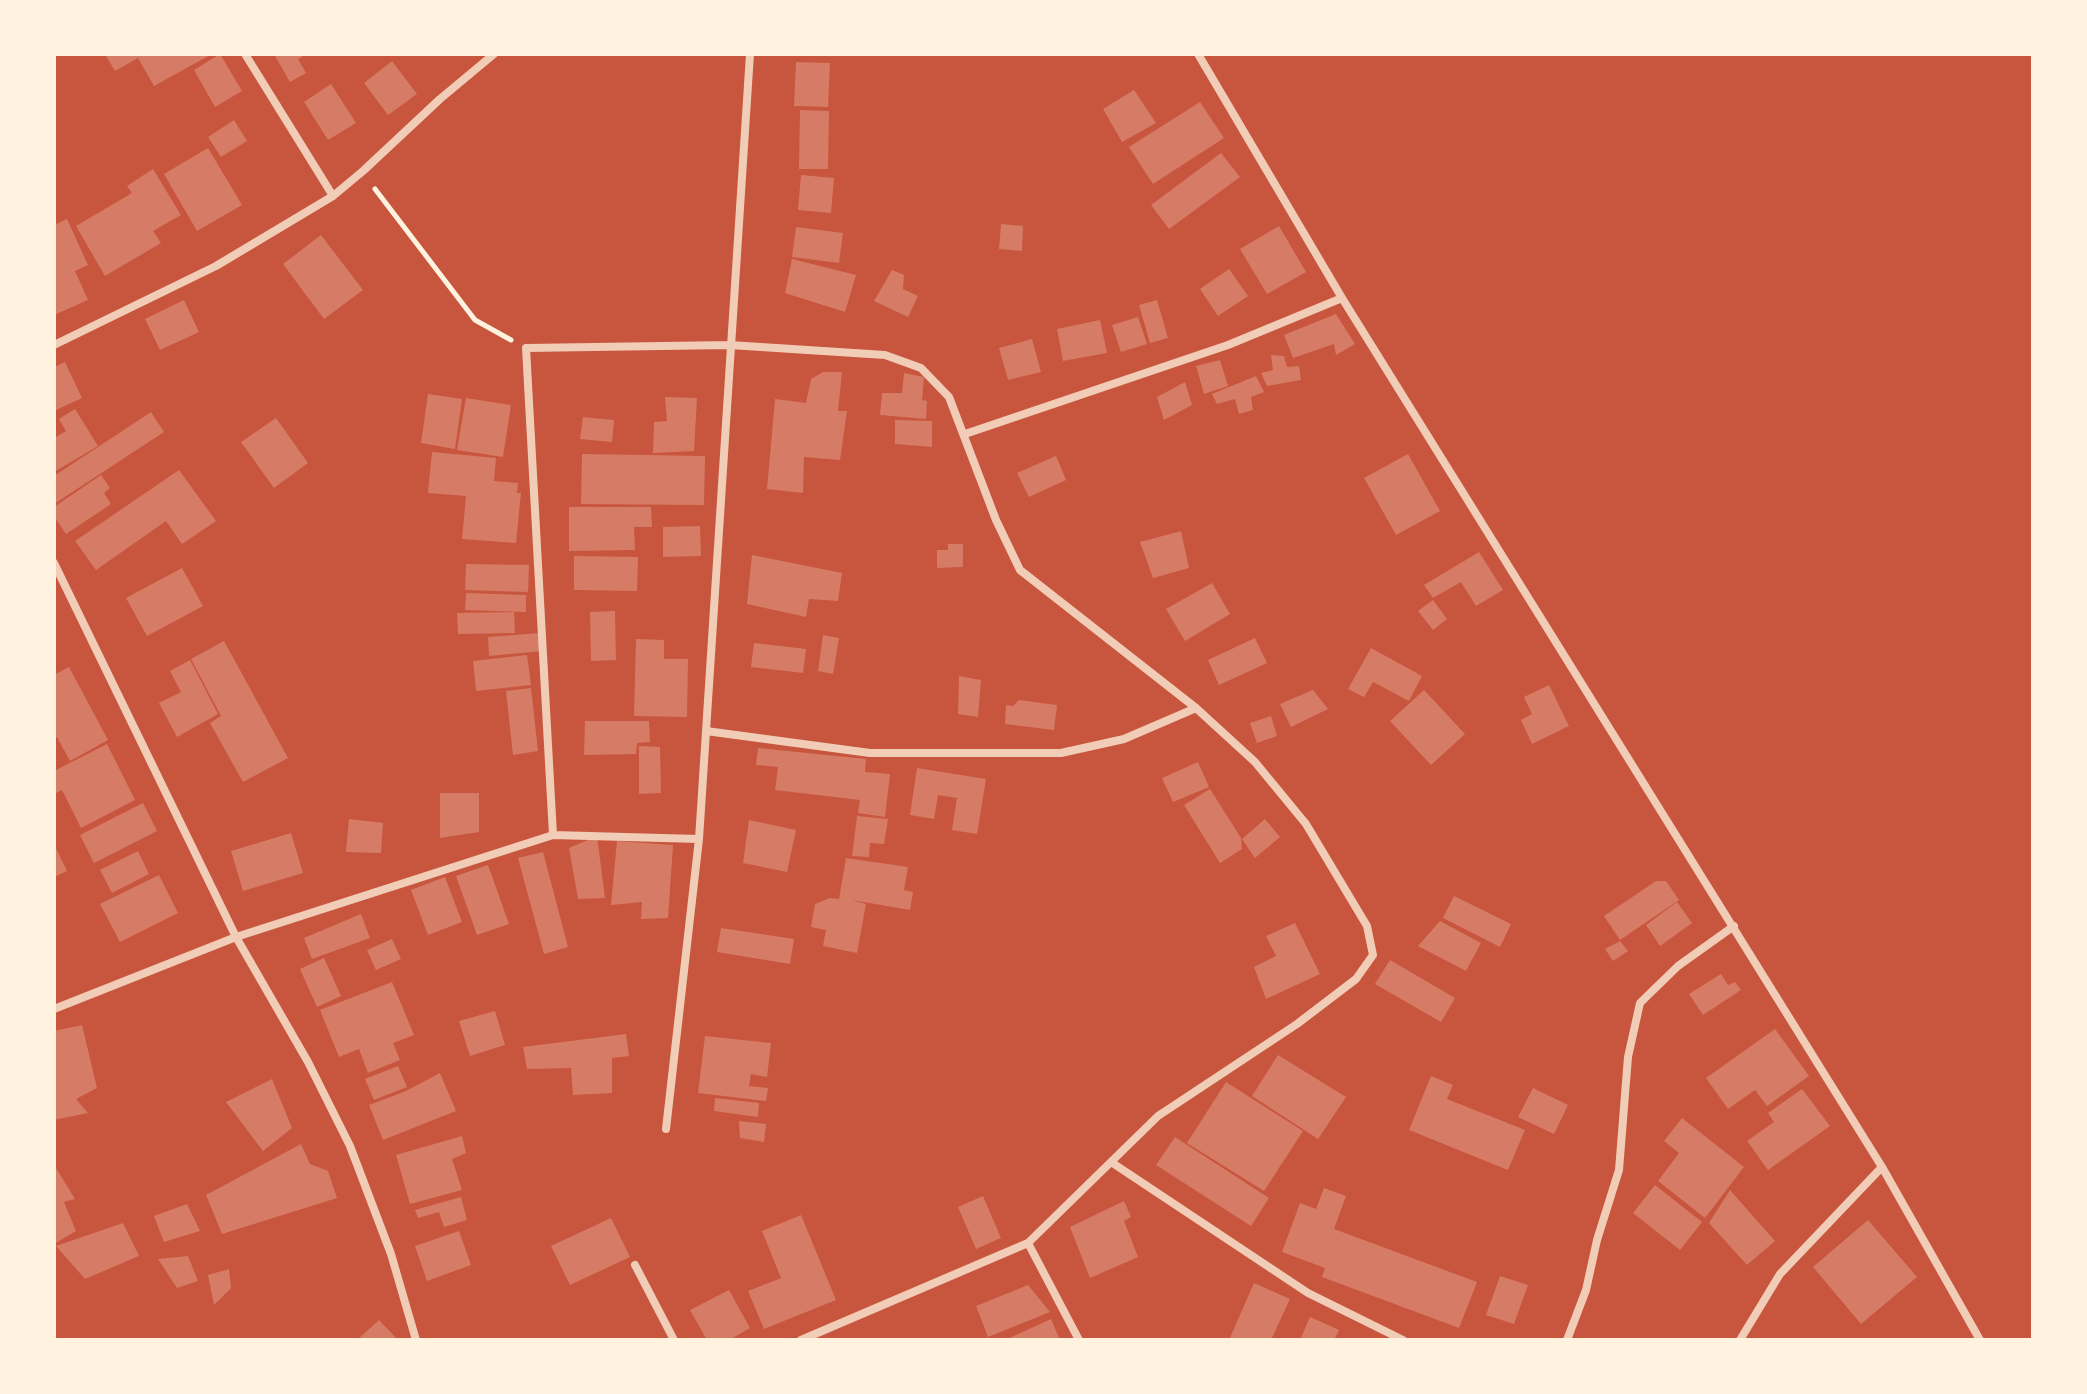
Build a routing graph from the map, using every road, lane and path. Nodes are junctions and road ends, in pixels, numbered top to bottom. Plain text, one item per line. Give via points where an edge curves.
1 (245, 54) edge
2 (494, 54) edge
3 (750, 54) edge
4 (1198, 54) edge
5 (363, 171) junction
6 (333, 196) junction
7 (1342, 298) junction
8 (54, 345) edge
9 (730, 345) junction
10 (526, 348) junction
11 (965, 434) junction
12 (54, 563) edge
13 (1196, 708) junction
14 (706, 731) junction
15 (553, 835) junction
16 (699, 839) junction
17 (1734, 926) junction
18 (236, 937) junction
19 (54, 1009) edge
20 (666, 1129) dead end
21 (1111, 1162) junction
22 (1882, 1167) junction
23 (1028, 1243) junction
24 (635, 1265) dead end
25 (416, 1340) edge
26 (674, 1340) edge
27 (801, 1340) edge
28 (1079, 1340) edge
29 (1403, 1340) edge
30 (1567, 1340) edge
31 (1740, 1340) edge
32 (1980, 1340) edge

1 - 6 street
2 - 5 street
3 - 9 street
4 - 7 street
5 - 6 street
5 - 10 path via 475,320
6 - 8 street via 216,266
7 - 11 street via 1228,345
7 - 17 street
9 - 10 street
9 - 11 street via 885,355 921,368 949,397
9 - 14 street
10 - 15 street
11 - 13 street via 1020,570
12 - 18 street
13 - 14 street via 1124,739 1061,753 870,753
13 - 21 street via 1255,762 1306,824 1367,926 1373,955 1356,979 1158,1116
14 - 16 street
15 - 16 street
15 - 18 street
16 - 20 street
17 - 22 street
17 - 30 street via 1678,966 1640,1003 1628,1057 1619,1170
18 - 19 street
18 - 25 street via 350,1146 391,1254
21 - 23 street
21 - 29 street via 1308,1293
22 - 31 street via 1780,1274
22 - 32 street
23 - 27 street
23 - 28 street
24 - 26 street

